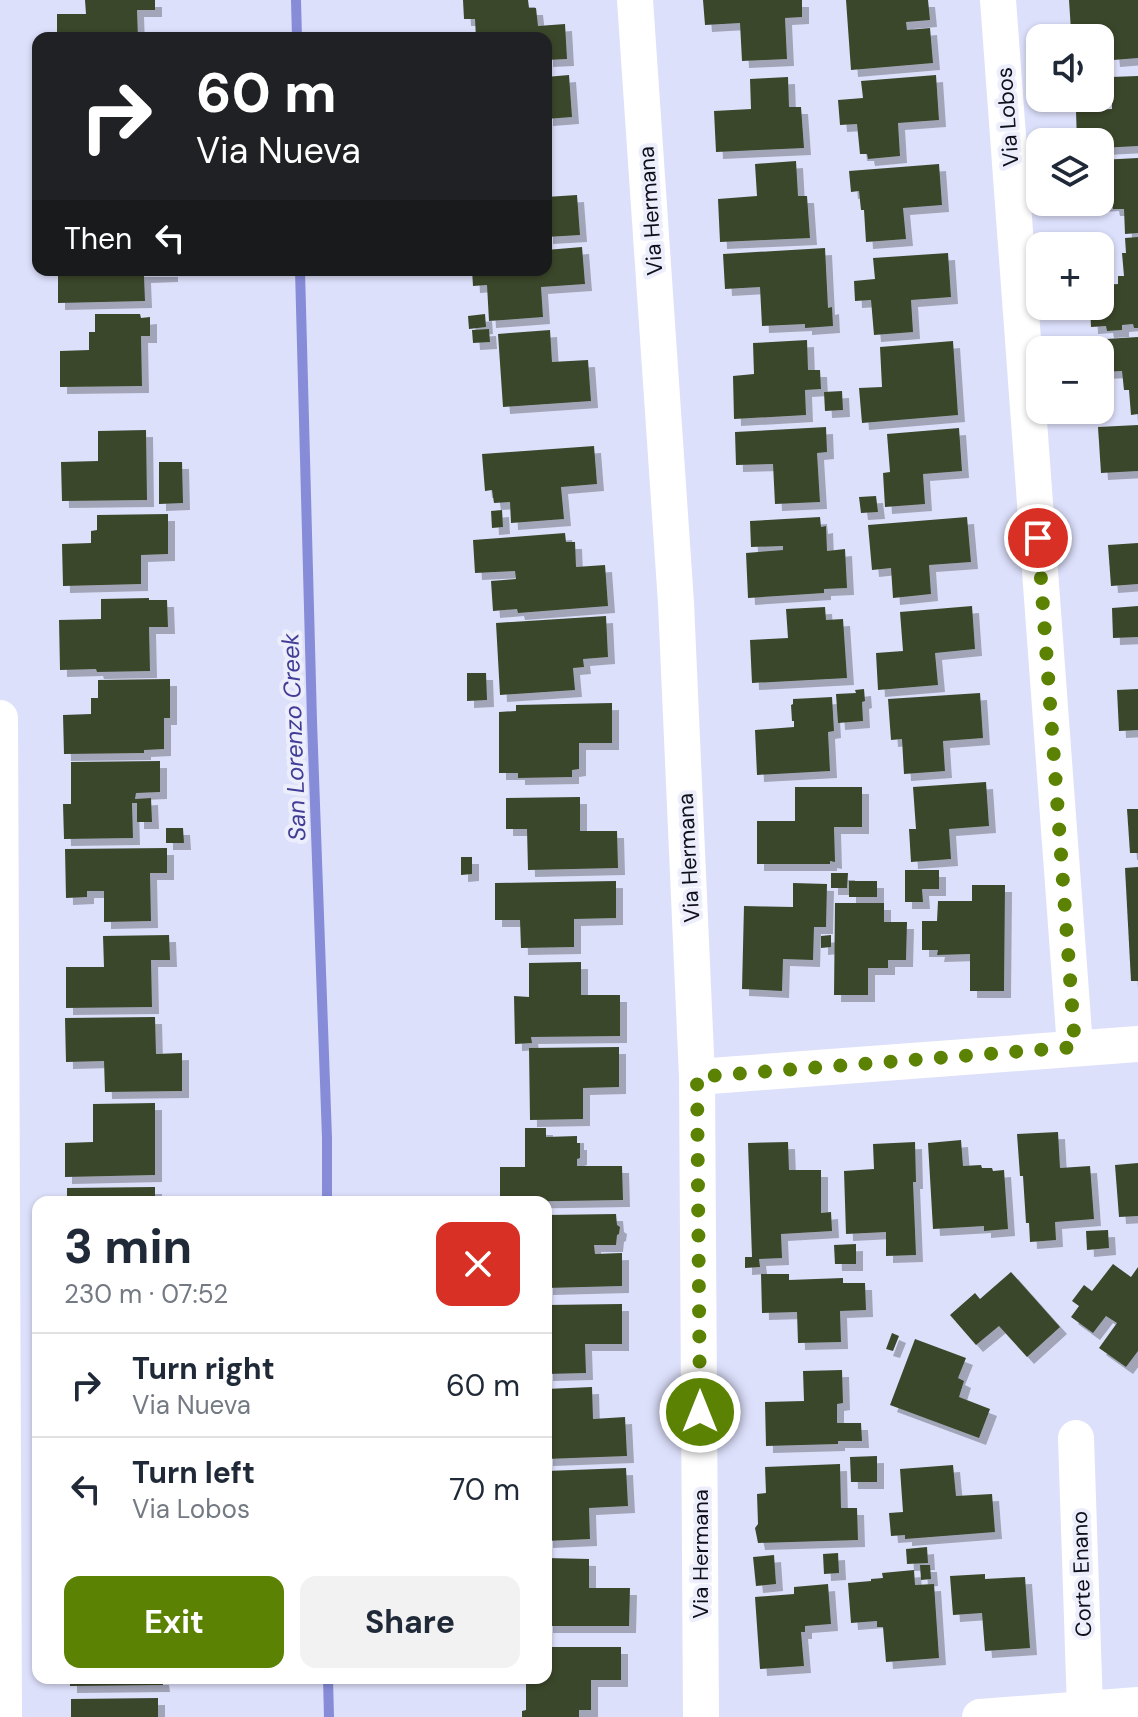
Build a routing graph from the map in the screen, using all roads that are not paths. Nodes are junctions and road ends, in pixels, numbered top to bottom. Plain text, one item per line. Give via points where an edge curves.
1 (635, 0) edge
2 (998, 0) edge
3 (0, 718) edge
4 (1138, 1044) edge
5 (1075, 1047) junction
6 (697, 1077) junction
7 (1, 1096) edge
8 (1076, 1438) dead end
9 (2, 1620) edge
10 (1138, 1705) edge
11 (1085, 1709) junction
12 (4, 1717) edge
13 (701, 1717) edge
14 (980, 1717) edge

1 - 6 street, Via Hermana via 676,603
2 - 5 street, Via Lobos
3 - 7 street
4 - 5 street
5 - 6 street
6 - 13 street, Via Hermana
7 - 9 street
8 - 11 street, Corte Enano
9 - 12 street
10 - 11 street
11 - 14 street

